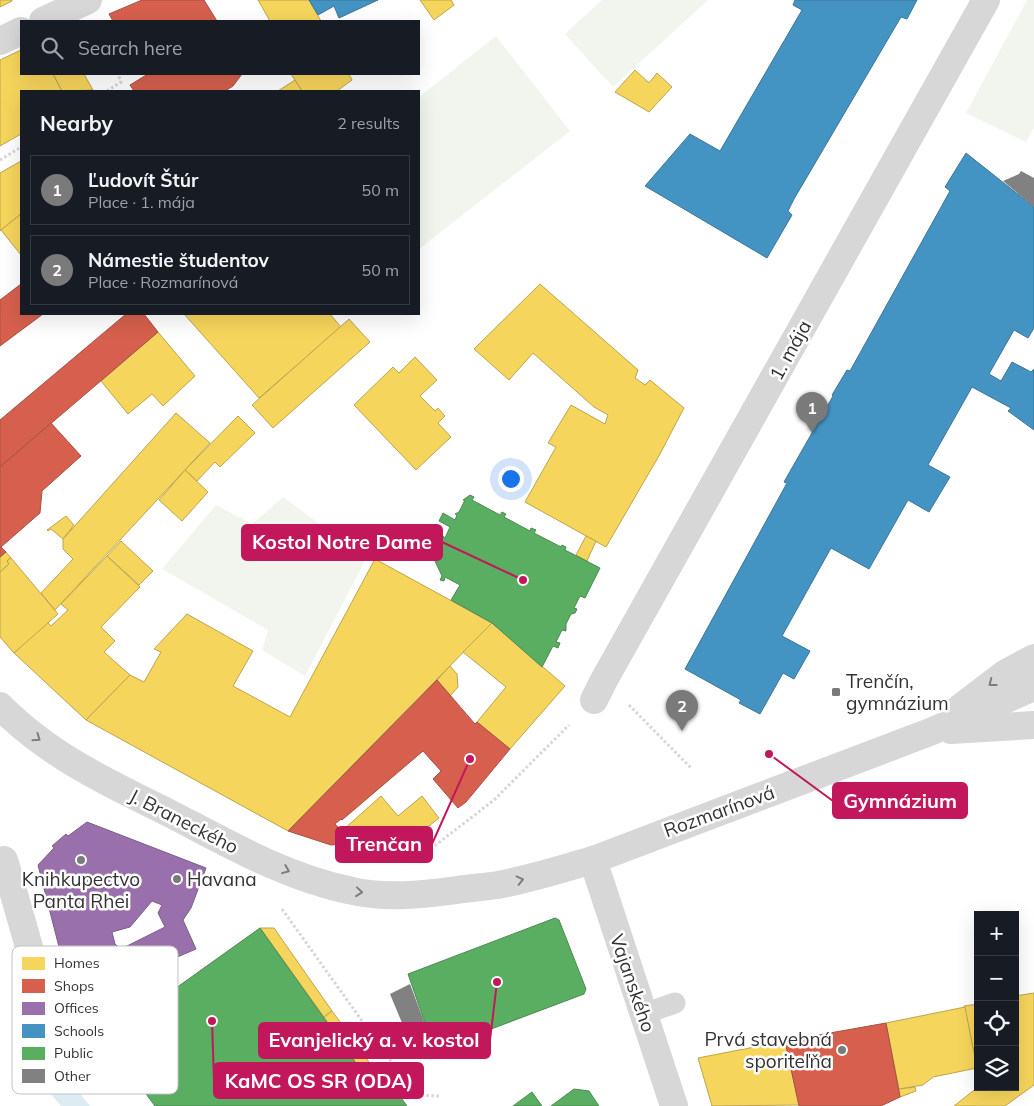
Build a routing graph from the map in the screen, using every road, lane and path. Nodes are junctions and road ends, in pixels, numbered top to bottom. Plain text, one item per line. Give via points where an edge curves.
1 (88, 0) edge
2 (986, 0) edge
3 (45, 20) edge
4 (20, 31) edge
5 (0, 41) edge
6 (118, 75) edge
7 (109, 90) edge
8 (20, 148) edge
9 (0, 160) edge
10 (1034, 658) edge
11 (1034, 688) edge
12 (599, 690) junction
13 (0, 706) edge
14 (1034, 725) edge
15 (930, 732) junction
16 (692, 769) dead end
17 (418, 858) dead end
18 (4, 860) dead end
19 (593, 860) junction
20 (282, 908) dead end
21 (29, 946) edge
22 (676, 1003) dead end
23 (644, 1014) junction
24 (439, 1096) dead end
25 (674, 1106) edge

1 - 3 street
2 - 12 street, 1. mája
4 - 5 street
6 - 7 path via 121,82
8 - 9 path
10 -> 15 street, Rozmarínová via 1006,673
11 - 15 street, Rozmarínová
12 - 16 path
12 - 17 path via 494,800
13 -> 19 street, J. Braneckého via 31,734 70,761 125,792 260,860 349,891 391,896 424,895 498,885
14 - 15 street
15 - 19 street, Rozmarínová
18 - 21 street
19 - 23 street, Vajanského
20 - 24 path via 415,1095
22 - 23 lane
23 - 25 street, Vajanského

